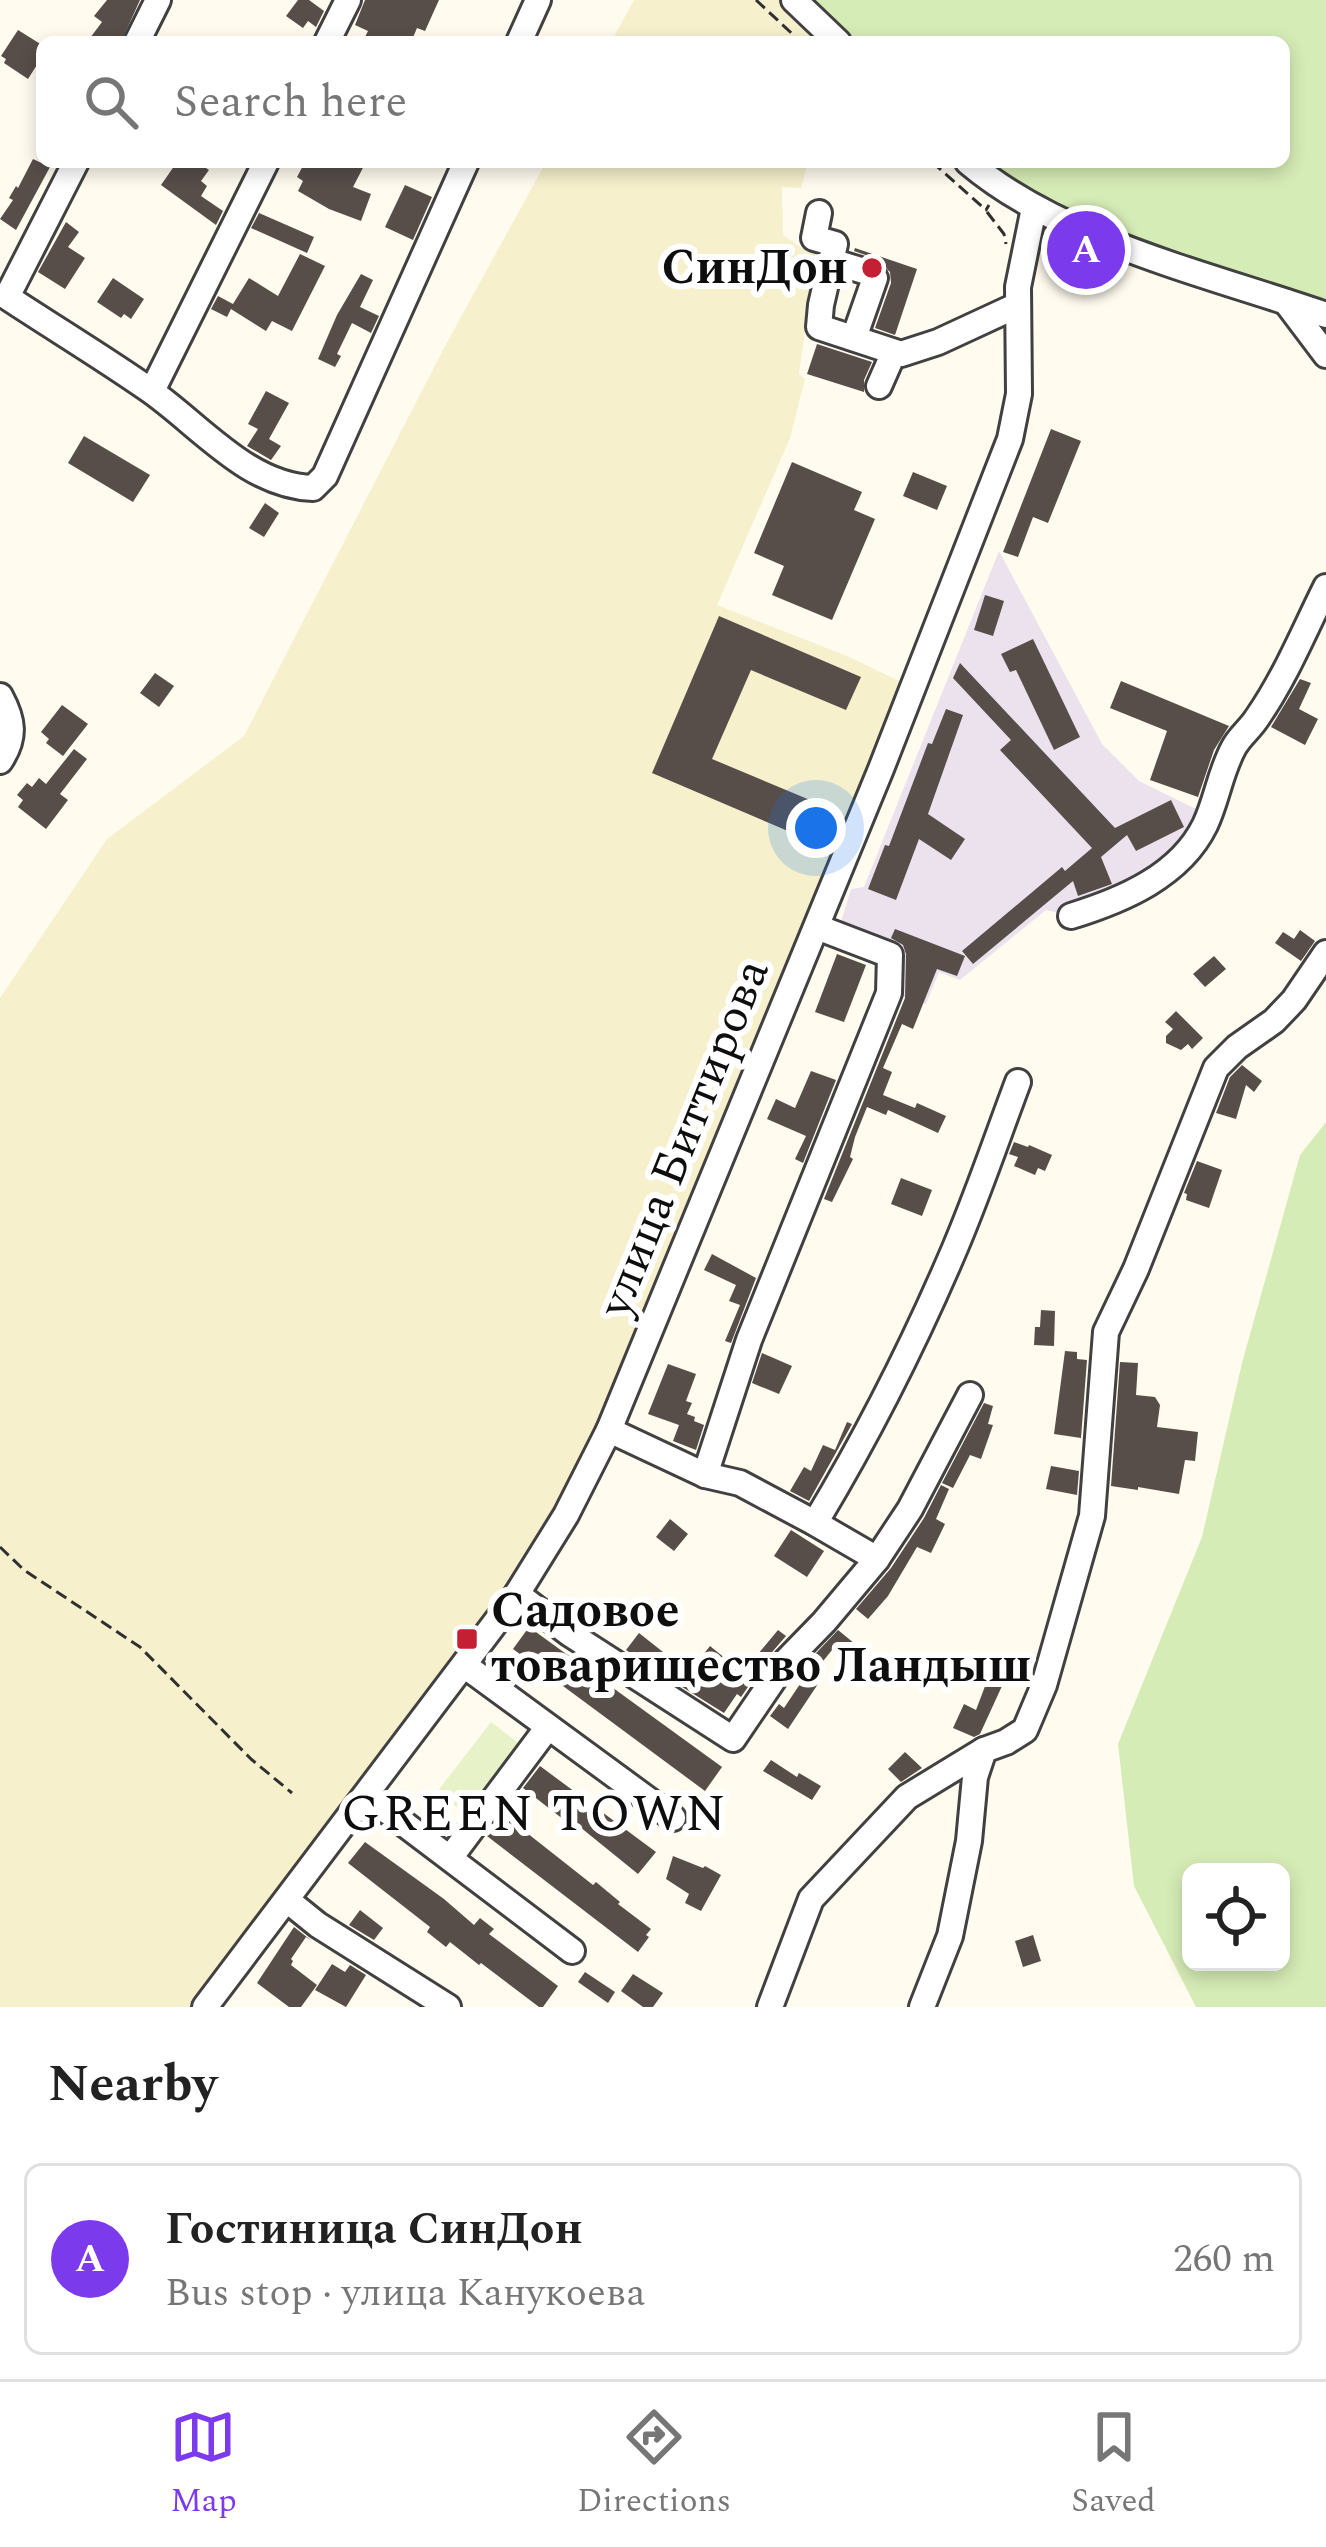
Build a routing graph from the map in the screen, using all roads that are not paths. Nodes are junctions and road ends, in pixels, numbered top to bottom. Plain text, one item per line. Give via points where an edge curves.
1 (158, 0) edge
2 (348, 0) edge
3 (538, 0) edge
4 (794, 0) edge
5 (140, 36) edge
6 (330, 36) edge
7 (522, 36) edge
8 (832, 36) edge
9 (73, 168) edge
10 (263, 168) edge
11 (463, 168) edge
12 (976, 168) edge
13 (1034, 208) junction
14 (819, 213) dead end
15 (831, 261) junction
16 (1284, 300) junction
17 (4, 303) edge
18 (1018, 305) junction
19 (1326, 315) edge
20 (854, 338) junction
21 (894, 352) junction
22 (1326, 355) edge
23 (879, 386) dead end
24 (152, 391) junction
25 (1326, 587) edge
26 (0, 696) edge
27 (0, 761) edge
28 (1071, 916) dead end
29 (817, 927) junction
30 (1326, 953) edge
31 (1018, 1082) dead end
32 (970, 1395) dead end
33 (609, 1430) junction
34 (705, 1475) junction
35 (815, 1522) junction
36 (877, 1559) junction
37 (517, 1594) junction
38 (464, 1665) junction
39 (548, 1727) junction
40 (984, 1750) junction
41 (366, 1795) junction
42 (673, 1818) dead end
43 (450, 1858) junction
44 (287, 1900) junction
45 (572, 1952) dead end
46 (205, 2007) edge
47 (448, 2007) edge
48 (770, 2007) edge
49 (922, 2007) edge

1 - 5 street
2 - 6 street
3 - 7 street
4 - 8 street
9 - 17 street
10 - 24 street
11 - 24 street via 313,488 291,488 251,469
12 - 13 street
13 - 16 street
13 - 18 street, улица Биттирова
14 - 15 street via 814,238 835,244
15 - 20 street via 819,327
15 - 20 street via 875,278
16 - 19 street
16 - 22 street
17 - 24 street
18 - 21 street via 938,342
18 - 29 street, улица Биттирова via 1019,394 1010,439
20 - 21 street
21 - 23 street
25 - 28 street via 1256,722 1235,744 1191,850 1138,889
26 - 27 street via 12,720
29 - 33 street, улица Биттирова
29 - 34 street via 890,955 889,993 749,1340
30 - 40 street via 1274,1021 1216,1067 1203,1095 1106,1332 1092,1516 1044,1685 1025,1730
31 - 35 street via 926,1311
32 - 36 street
33 - 34 street
33 - 37 street, улица Биттирова
34 - 35 street via 740,1483
35 - 36 street
36 - 37 street via 786,1661 733,1738
37 - 38 street, улица Биттирова
38 - 39 street
38 - 41 street, улица Биттирова
39 - 42 street
39 - 43 street
40 - 48 street via 907,1797 811,1899
40 - 49 street via 950,1936
41 - 43 street
41 - 44 street, улица Биттирова
43 - 45 street
44 - 46 street, улица Биттирова
44 - 47 street

